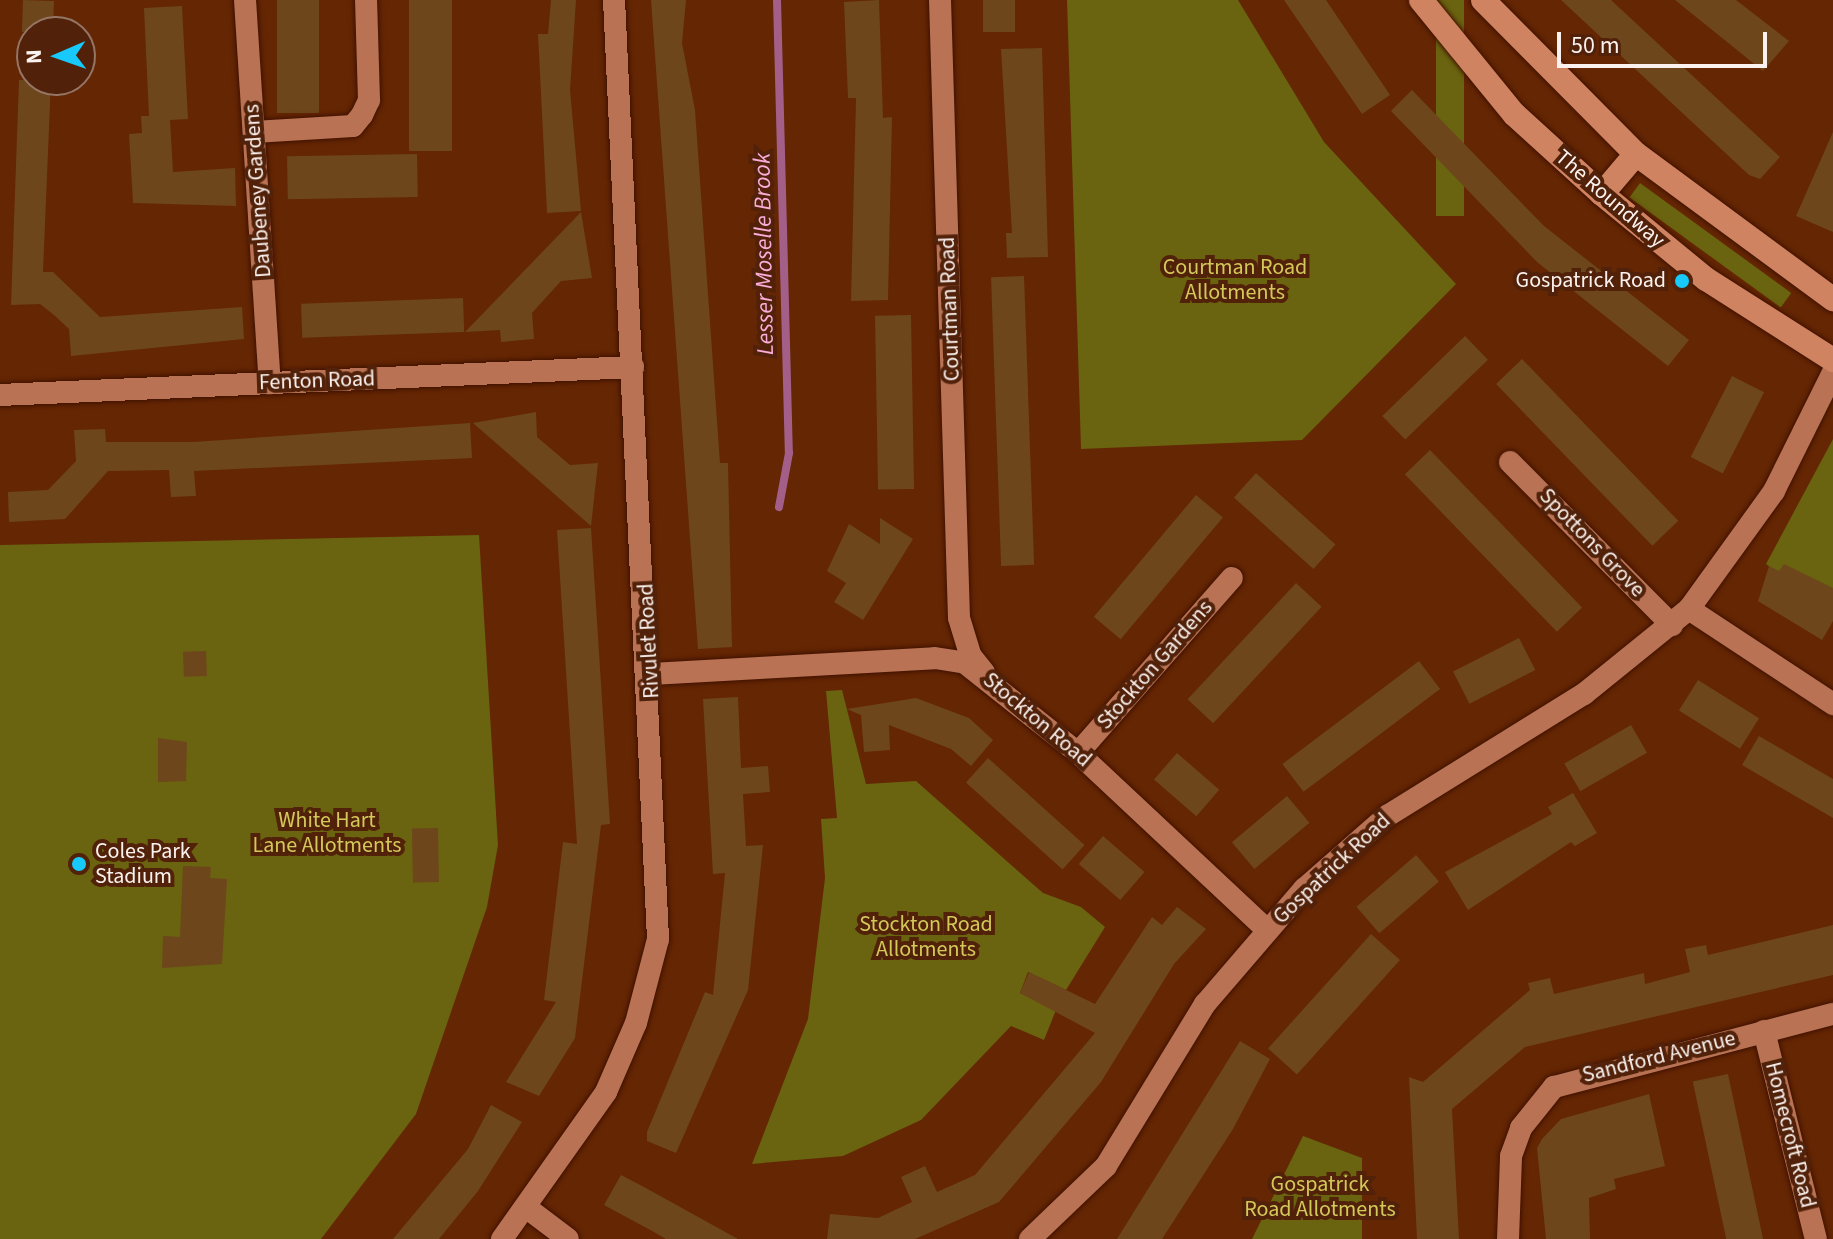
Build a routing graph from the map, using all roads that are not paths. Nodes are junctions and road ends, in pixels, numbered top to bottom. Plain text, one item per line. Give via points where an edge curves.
1 (245, 0) edge
2 (366, 0) edge
3 (614, 0) edge
4 (940, 0) edge
5 (1421, 0) edge
6 (1483, 0) edge
7 (254, 132) junction
8 (1636, 154) junction
9 (1602, 194) junction
10 (1833, 299) edge
11 (1833, 360) edge
12 (633, 367) junction
13 (1833, 372) edge
14 (270, 383) junction
15 (0, 395) edge
16 (1510, 462) dead end
17 (1232, 578) dead end
18 (1689, 609) junction
19 (959, 618) junction
20 (1672, 625) junction
21 (935, 658) junction
22 (651, 674) junction
23 (986, 675) junction
24 (1833, 704) edge
25 (1078, 753) junction
26 (1267, 930) junction
27 (1833, 1014) edge
28 (1764, 1031) junction
29 (527, 1208) junction
30 (502, 1239) edge
31 (568, 1239) edge
32 (1030, 1239) edge
33 (1508, 1239) edge
34 (1816, 1239) edge

1 - 7 street, Daubeney Gardens
2 - 7 street via 369,100 353,126
3 - 12 street, Rivulet Road
4 - 19 street, Courtman Road
5 - 9 main road, The Roundway via 1514,114
6 - 8 main road
7 - 14 street, Daubeney Gardens
8 - 9 main road
8 - 10 main road
9 - 11 main road, The Roundway via 1706,279
12 - 14 street, Fenton Road
12 - 22 street, Rivulet Road
13 - 18 street, Gospatrick Road via 1756,520
14 - 15 street, Fenton Road
16 - 20 street, Spottons Grove
17 - 25 street, Stockton Gardens
18 - 20 street, Gospatrick Road
18 - 24 street
19 - 21 street, Courtman Road via 949,651
19 - 23 street, Courtman Road via 970,655
20 - 26 street, Gospatrick Road via 1584,694 1387,816
21 - 22 street, Stockton Road
21 - 23 street, Stockton Road
22 - 29 street, Rivulet Road via 661,907 652,970 606,1092
23 - 25 street, Stockton Road
25 - 26 street, Stockton Road
26 - 32 street, Gospatrick Road via 1205,1004 1106,1166
27 - 28 street, Sandford Avenue
28 - 33 street, Sandford Avenue via 1554,1087 1521,1128 1511,1156
28 - 34 street, Homecroft Road
29 - 30 street, Rivulet Road
29 - 31 street

